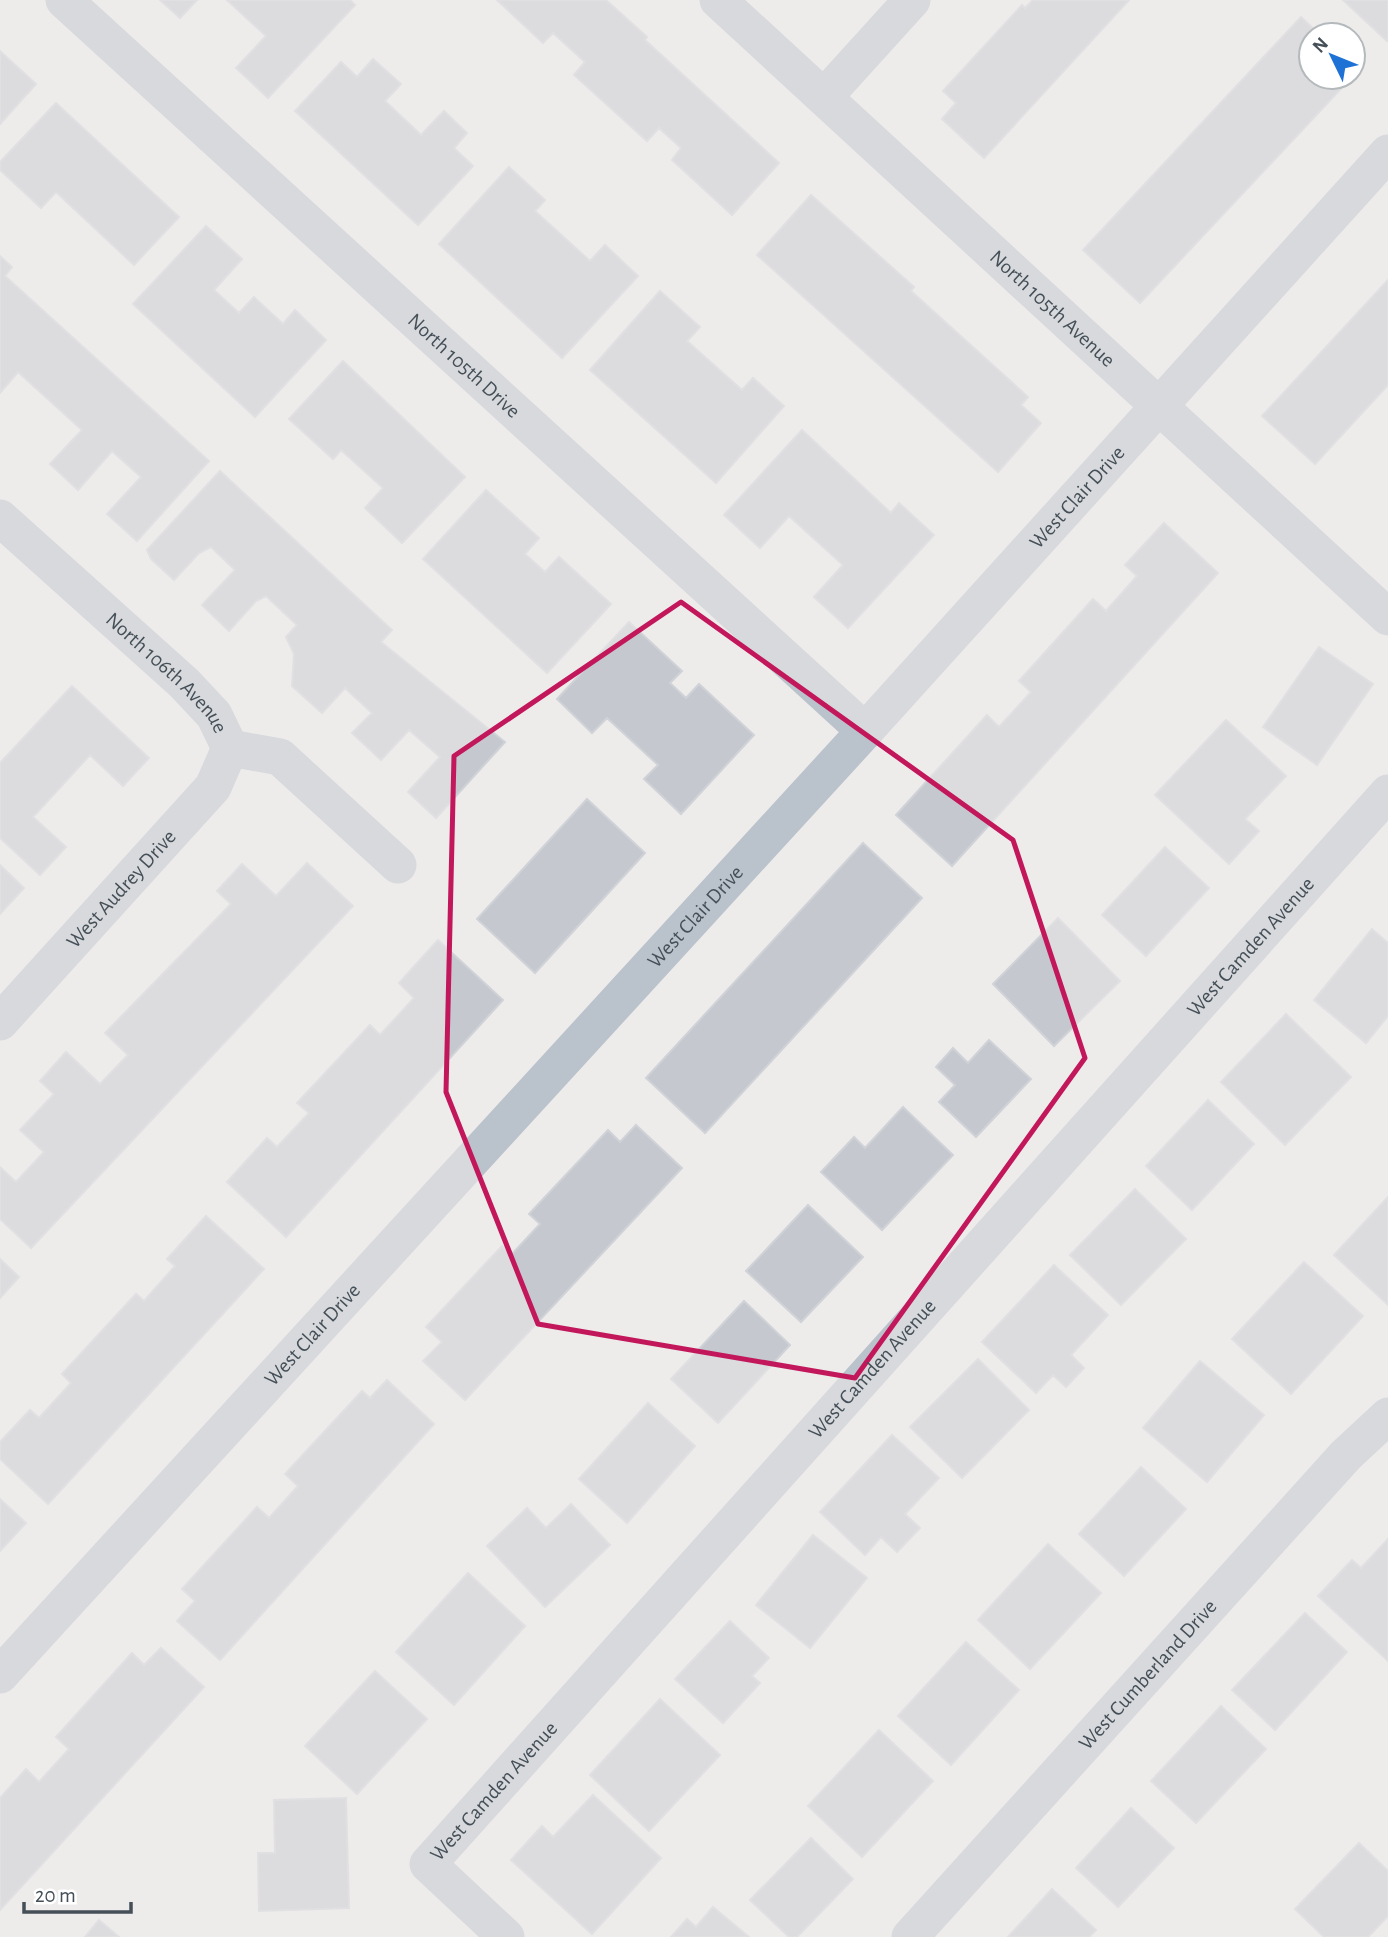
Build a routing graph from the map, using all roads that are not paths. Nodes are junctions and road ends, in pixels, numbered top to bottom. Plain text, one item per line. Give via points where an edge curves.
1 (64, 0) edge
2 (718, 0) edge
3 (912, 0) edge
4 (825, 96) junction
5 (1388, 153) edge
6 (1158, 406) junction
7 (0, 518) edge
8 (1388, 617) edge
9 (865, 731) junction
10 (230, 748) junction
11 (1388, 793) edge
12 (398, 865) dead end
13 (0, 1022) edge
14 (1388, 1416) edge
15 (0, 1675) edge
16 (506, 1937) edge
17 (910, 1937) edge

1 - 9 street, North 105th Drive
2 - 4 street, North 105th Avenue
3 - 4 street
4 - 6 street, North 105th Avenue
5 - 6 street, West Clair Drive
6 - 8 street, North 105th Avenue
6 - 9 street, West Clair Drive
7 - 10 street, North 106th Avenue via 184,682 214,715
9 - 15 street, West Clair Drive
10 - 12 street, North 106th Avenue via 280,757
10 - 13 street, West Audrey Drive via 213,787
11 - 16 street, West Camden Avenue via 428,1864
14 - 17 street, West Cumberland Drive via 1346,1455

